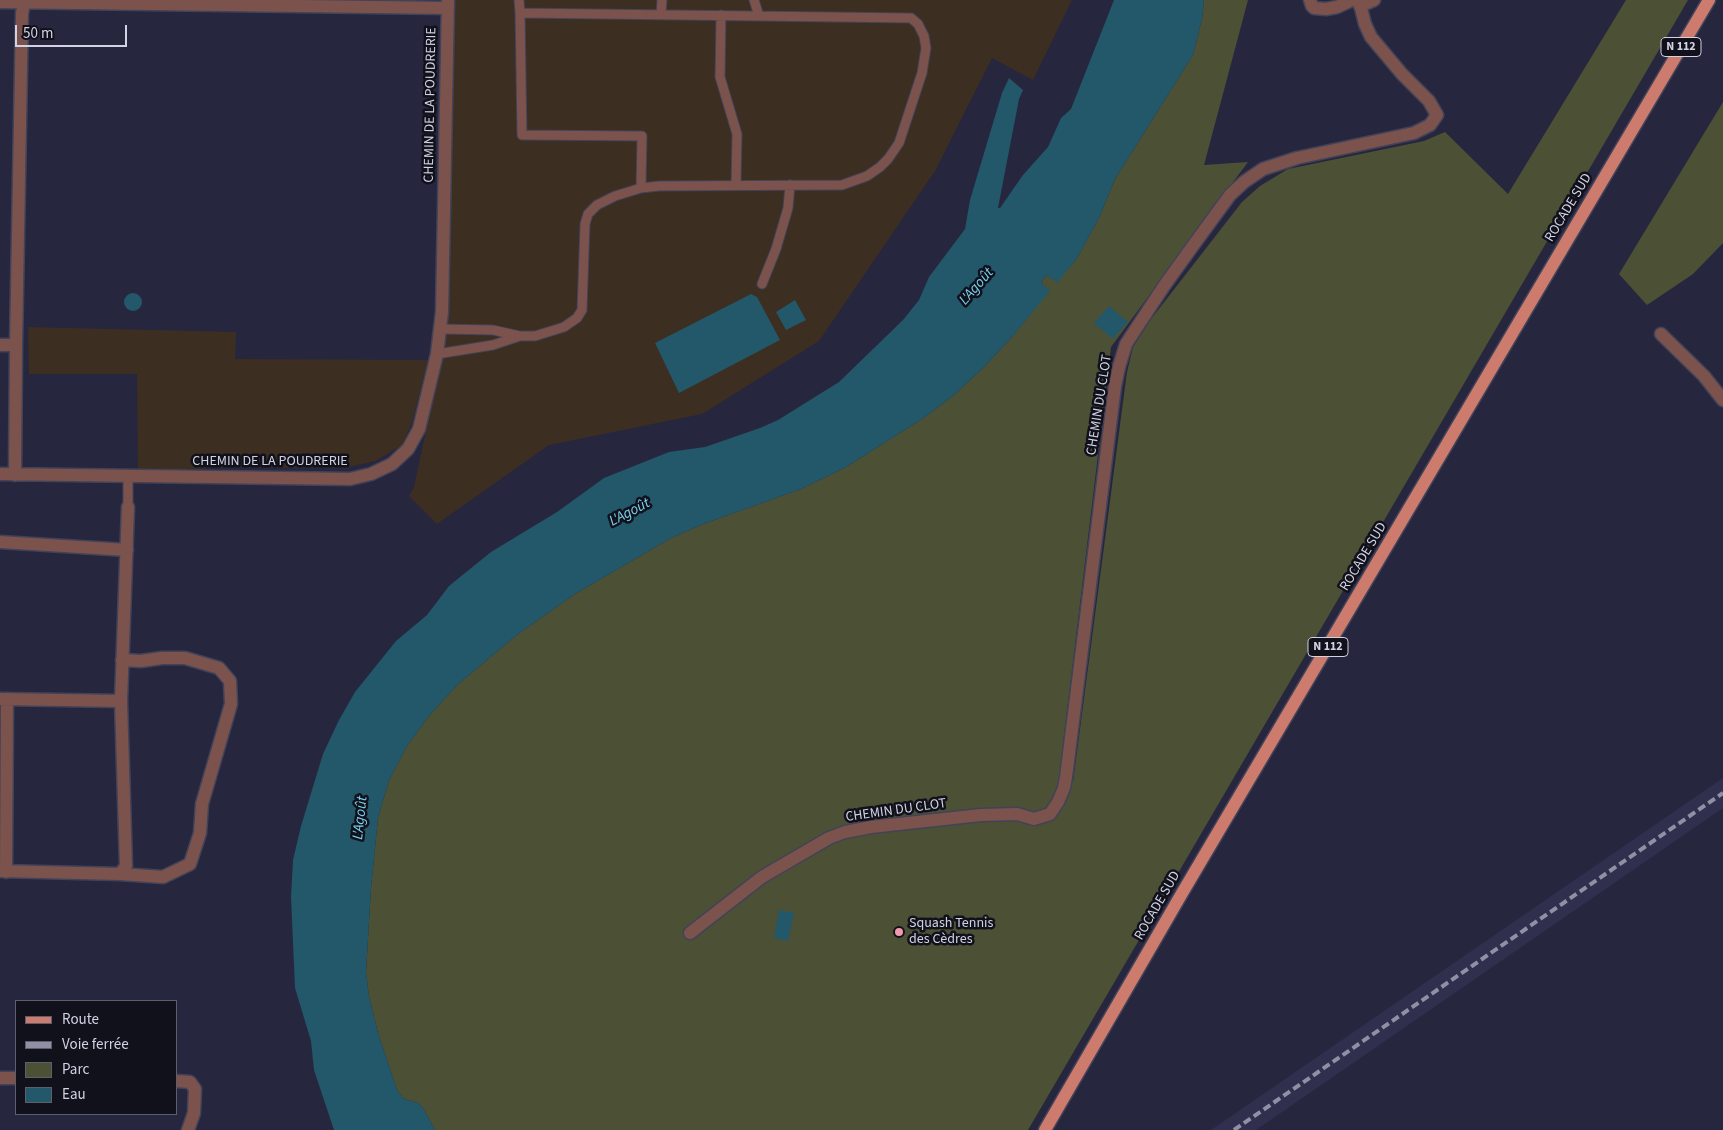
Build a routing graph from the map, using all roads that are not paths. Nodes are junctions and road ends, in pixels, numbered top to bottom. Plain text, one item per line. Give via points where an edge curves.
1 (519, 0) edge
2 (662, 0) edge
3 (754, 0) edge
4 (1310, 0) edge
5 (1374, 0) edge
6 (1709, 0) edge
7 (1719, 0) edge
8 (25, 1) edge
9 (0, 2) edge
10 (1357, 2) edge
11 (448, 4) edge
12 (520, 13) junction
13 (661, 14) junction
14 (721, 15) junction
15 (759, 16) junction
16 (1654, 94) junction
17 (736, 185) junction
18 (790, 185) junction
19 (641, 188) junction
20 (762, 284) dead end
21 (440, 329) junction
22 (1661, 334) dead end
23 (520, 336) junction
24 (0, 345) edge
25 (16, 345) junction
26 (437, 354) junction
27 (1723, 400) edge
28 (0, 474) edge
29 (15, 475) junction
30 (128, 476) junction
31 (128, 507) joint
32 (0, 542) edge
33 (127, 550) junction
34 (122, 660) junction
35 (4, 699) edge
36 (121, 701) junction
37 (3, 871) edge
38 (120, 874) junction
39 (690, 933) dead end
40 (0, 1078) edge
41 (15, 1078) edge
42 (178, 1081) edge
43 (188, 1130) edge
44 (1045, 1130) edge

1 - 12 lane
2 - 13 lane
3 - 15 lane
4 - 10 street via 1317,9
5 - 10 street
6 - 16 main road, ROCADE SUD / N 112
7 - 16 main road
8 - 9 street
8 - 11 street
8 - 25 street via 22,13
10 - 39 street, CHEMIN DU CLOT via 1371,37 1429,101 1437,115 1430,125 1414,133 1297,158 1263,169 1244,182 1230,195 1192,247 1126,344 1115,386 1064,788 1042,808 1017,814 981,815 845,832 812,847 762,877
11 - 21 street, CHEMIN DE LA POUDRERIE
12 - 13 lane
12 - 19 lane via 522,135 642,136
13 - 14 lane
14 - 15 lane
14 - 17 lane via 720,77 737,134
15 - 18 lane via 910,18 918,24 925,42 922,73 899,143 888,159 867,176 842,185
16 - 44 main road, ROCADE SUD / N 112
17 - 18 lane
17 - 19 lane
18 - 20 lane via 788,208
19 - 23 lane via 615,196 588,214 582,310 577,318 564,327 535,336
21 - 23 lane via 493,330
21 - 26 street, CHEMIN DE LA POUDRERIE
22 - 27 street via 1704,376
23 - 26 lane via 493,345
24 - 25 street
25 - 29 street
26 - 30 street, CHEMIN DE LA POUDRERIE via 419,429 412,442 392,464 371,474 350,479
28 - 29 street, CHEMIN DE LA POUDRERIE
29 - 30 street, CHEMIN DE LA POUDRERIE
30 - 31 lane
31 - 33 street
32 - 33 street
33 - 34 street
34 - 36 street
34 - 38 street via 185,658 219,668 230,681 231,704 202,804 200,833 190,864 163,877
35 - 36 street
35 - 37 street
36 - 38 street via 126,866
37 - 38 street
40 - 41 street
42 - 43 street via 190,1082 195,1089 194,1113

